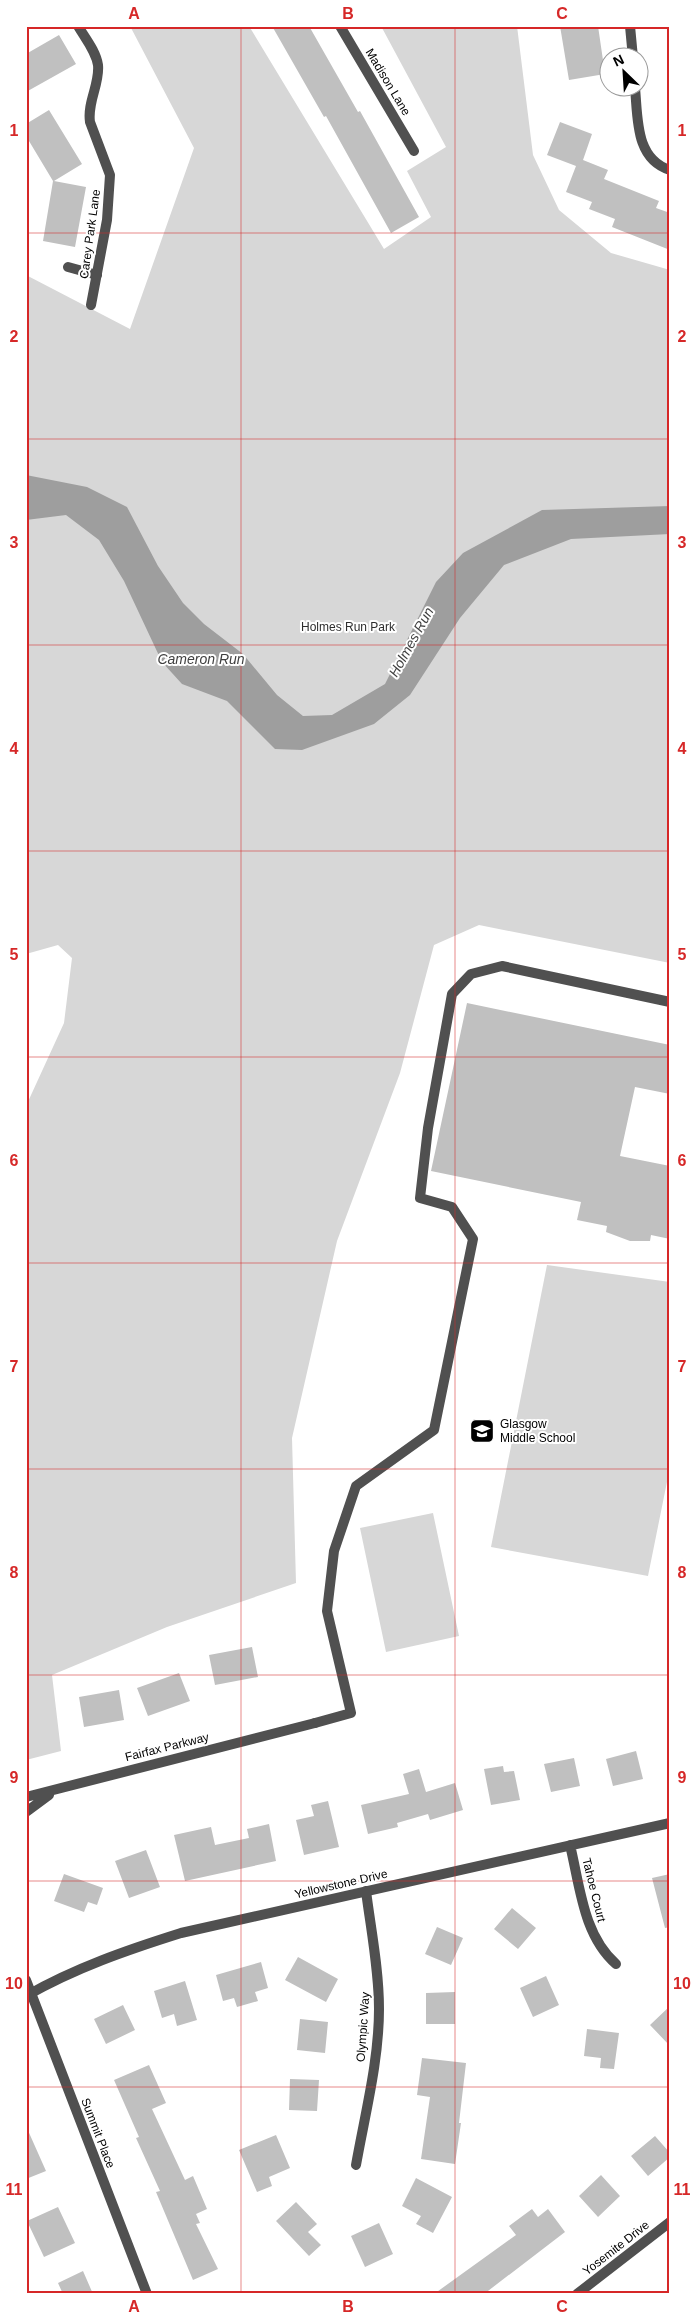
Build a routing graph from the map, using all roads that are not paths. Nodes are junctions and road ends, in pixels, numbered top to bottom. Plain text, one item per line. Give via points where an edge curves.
1 (78, 26) edge
2 (340, 26) edge
3 (630, 26) edge
4 (632, 48) edge
5 (636, 98) edge
6 (414, 151) dead end
7 (670, 170) edge
8 (68, 267) dead end
9 (97, 275) junction
10 (92, 305) dead end
11 (670, 1002) edge
12 (68, 1786) junction
13 (26, 1797) edge
14 (26, 1812) edge
15 (670, 1823) edge
16 (570, 1845) junction
17 (366, 1891) junction
18 (616, 1964) dead end
19 (26, 1980) edge
20 (29, 1994) edge
21 (356, 2165) dead end
22 (670, 2222) edge
23 (147, 2294) edge
24 (577, 2294) edge

1 - 9 street, Carey Park Lane via 98,64 89,113 110,175 107,220
2 - 6 street, Madison Lane
3 - 4 street
5 - 7 street via 644,148 656,166
8 - 9 street
9 - 10 street, Carey Park Lane
11 - 12 street, Fairfax Parkway via 502,966 471,974 452,994 428,1128 420,1198 452,1207 473,1239 434,1430 356,1486 334,1551 327,1611 351,1713
12 - 13 street, Fairfax Parkway
12 - 14 street via 46,1796
15 - 16 street, Yellowstone Drive
16 - 17 street, Yellowstone Drive
16 - 18 street, Tahoe Court via 590,1927 598,1944
17 - 20 street, Yellowstone Drive via 181,1933 131,1948
17 - 21 street, Olympic Way via 379,2010 375,2060
19 - 20 street, Summit Place
20 - 23 street, Summit Place
22 - 24 street, Yosemite Drive

